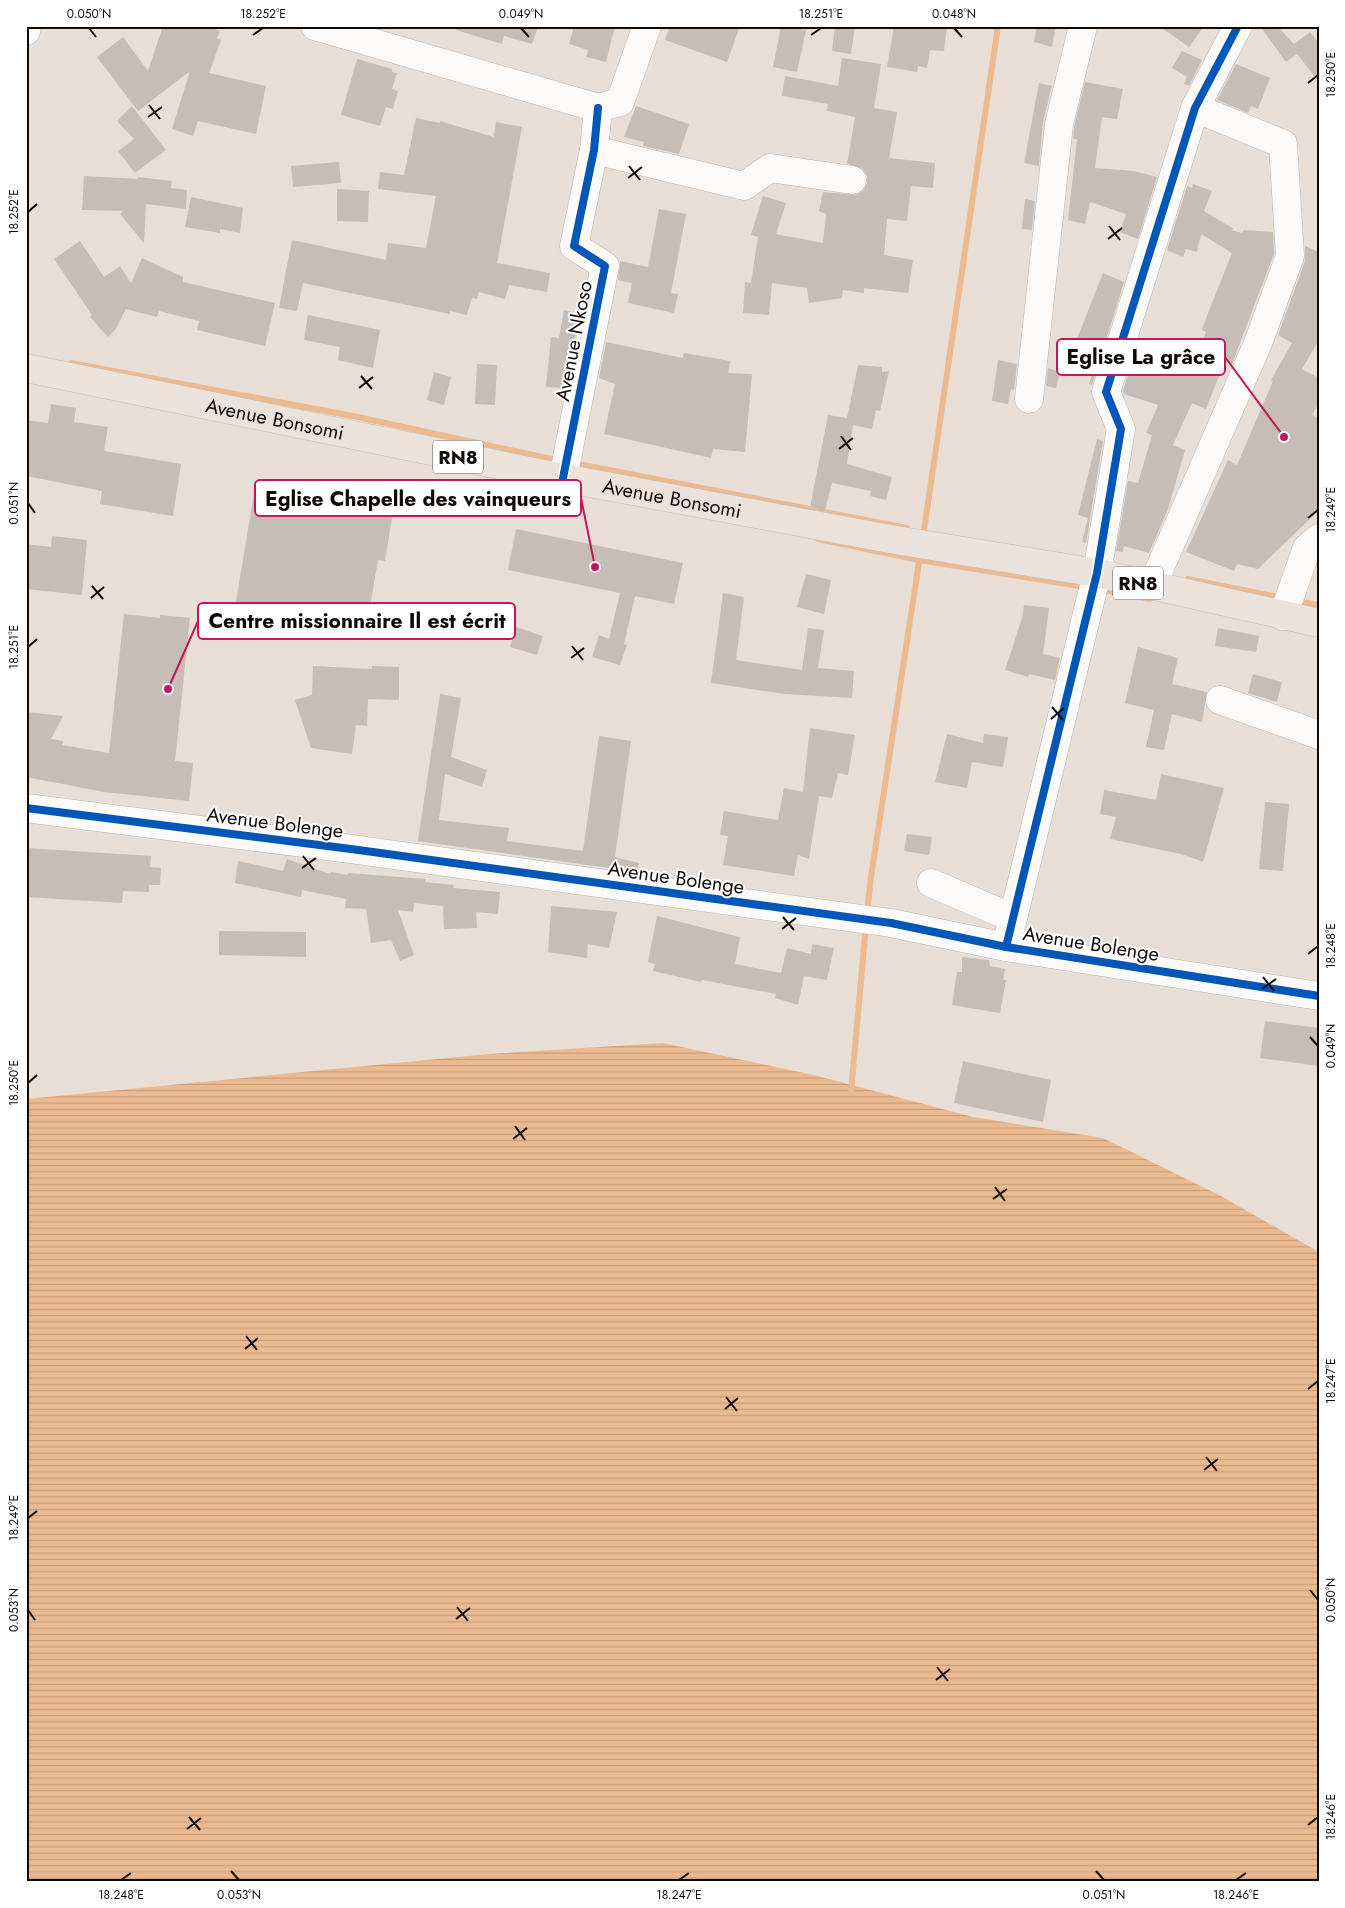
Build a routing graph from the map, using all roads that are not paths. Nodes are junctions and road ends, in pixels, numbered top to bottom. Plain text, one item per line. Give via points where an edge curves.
1 (27, 26) edge
2 (315, 26) edge
3 (647, 26) edge
4 (1083, 26) edge
5 (1238, 26) edge
6 (26, 31) edge
7 (598, 108) junction
8 (1195, 108) junction
9 (594, 150) junction
10 (852, 180) dead end
11 (26, 368) edge
12 (1028, 399) dead end
13 (564, 478) junction
14 (1319, 538) edge
15 (1097, 573) junction
16 (1152, 586) junction
17 (1283, 616) junction
18 (1319, 623) edge
19 (1220, 700) dead end
20 (1319, 735) edge
21 (26, 808) edge
22 (931, 883) dead end
23 (1014, 918) junction
24 (1006, 947) junction
25 (1319, 996) edge

1 - 6 street
2 - 7 street
3 - 7 street via 620,102
4 - 12 street via 1059,124
5 - 8 street
7 - 9 street, Avenue Nkoso
8 - 15 street via 1106,392 1121,429
8 - 16 street via 1283,144 1290,256 1258,343
9 - 10 street via 744,186 770,168
9 - 13 street, Avenue Nkoso via 574,246 605,266
11 - 13 main road, Avenue Bonsomi / RN8
13 - 15 main road, Avenue Bonsomi / RN8 via 890,539
14 - 17 street via 1307,548
15 - 16 main road, Avenue Bonsomi / RN8
15 - 23 street
16 - 17 main road, Avenue Bonsomi / RN8
17 - 18 main road, Avenue Bonsomi / RN8
19 - 20 street
21 - 24 street, Avenue Bolenge via 891,923
22 - 23 street
23 - 24 street
24 - 25 street, Avenue Bolenge

